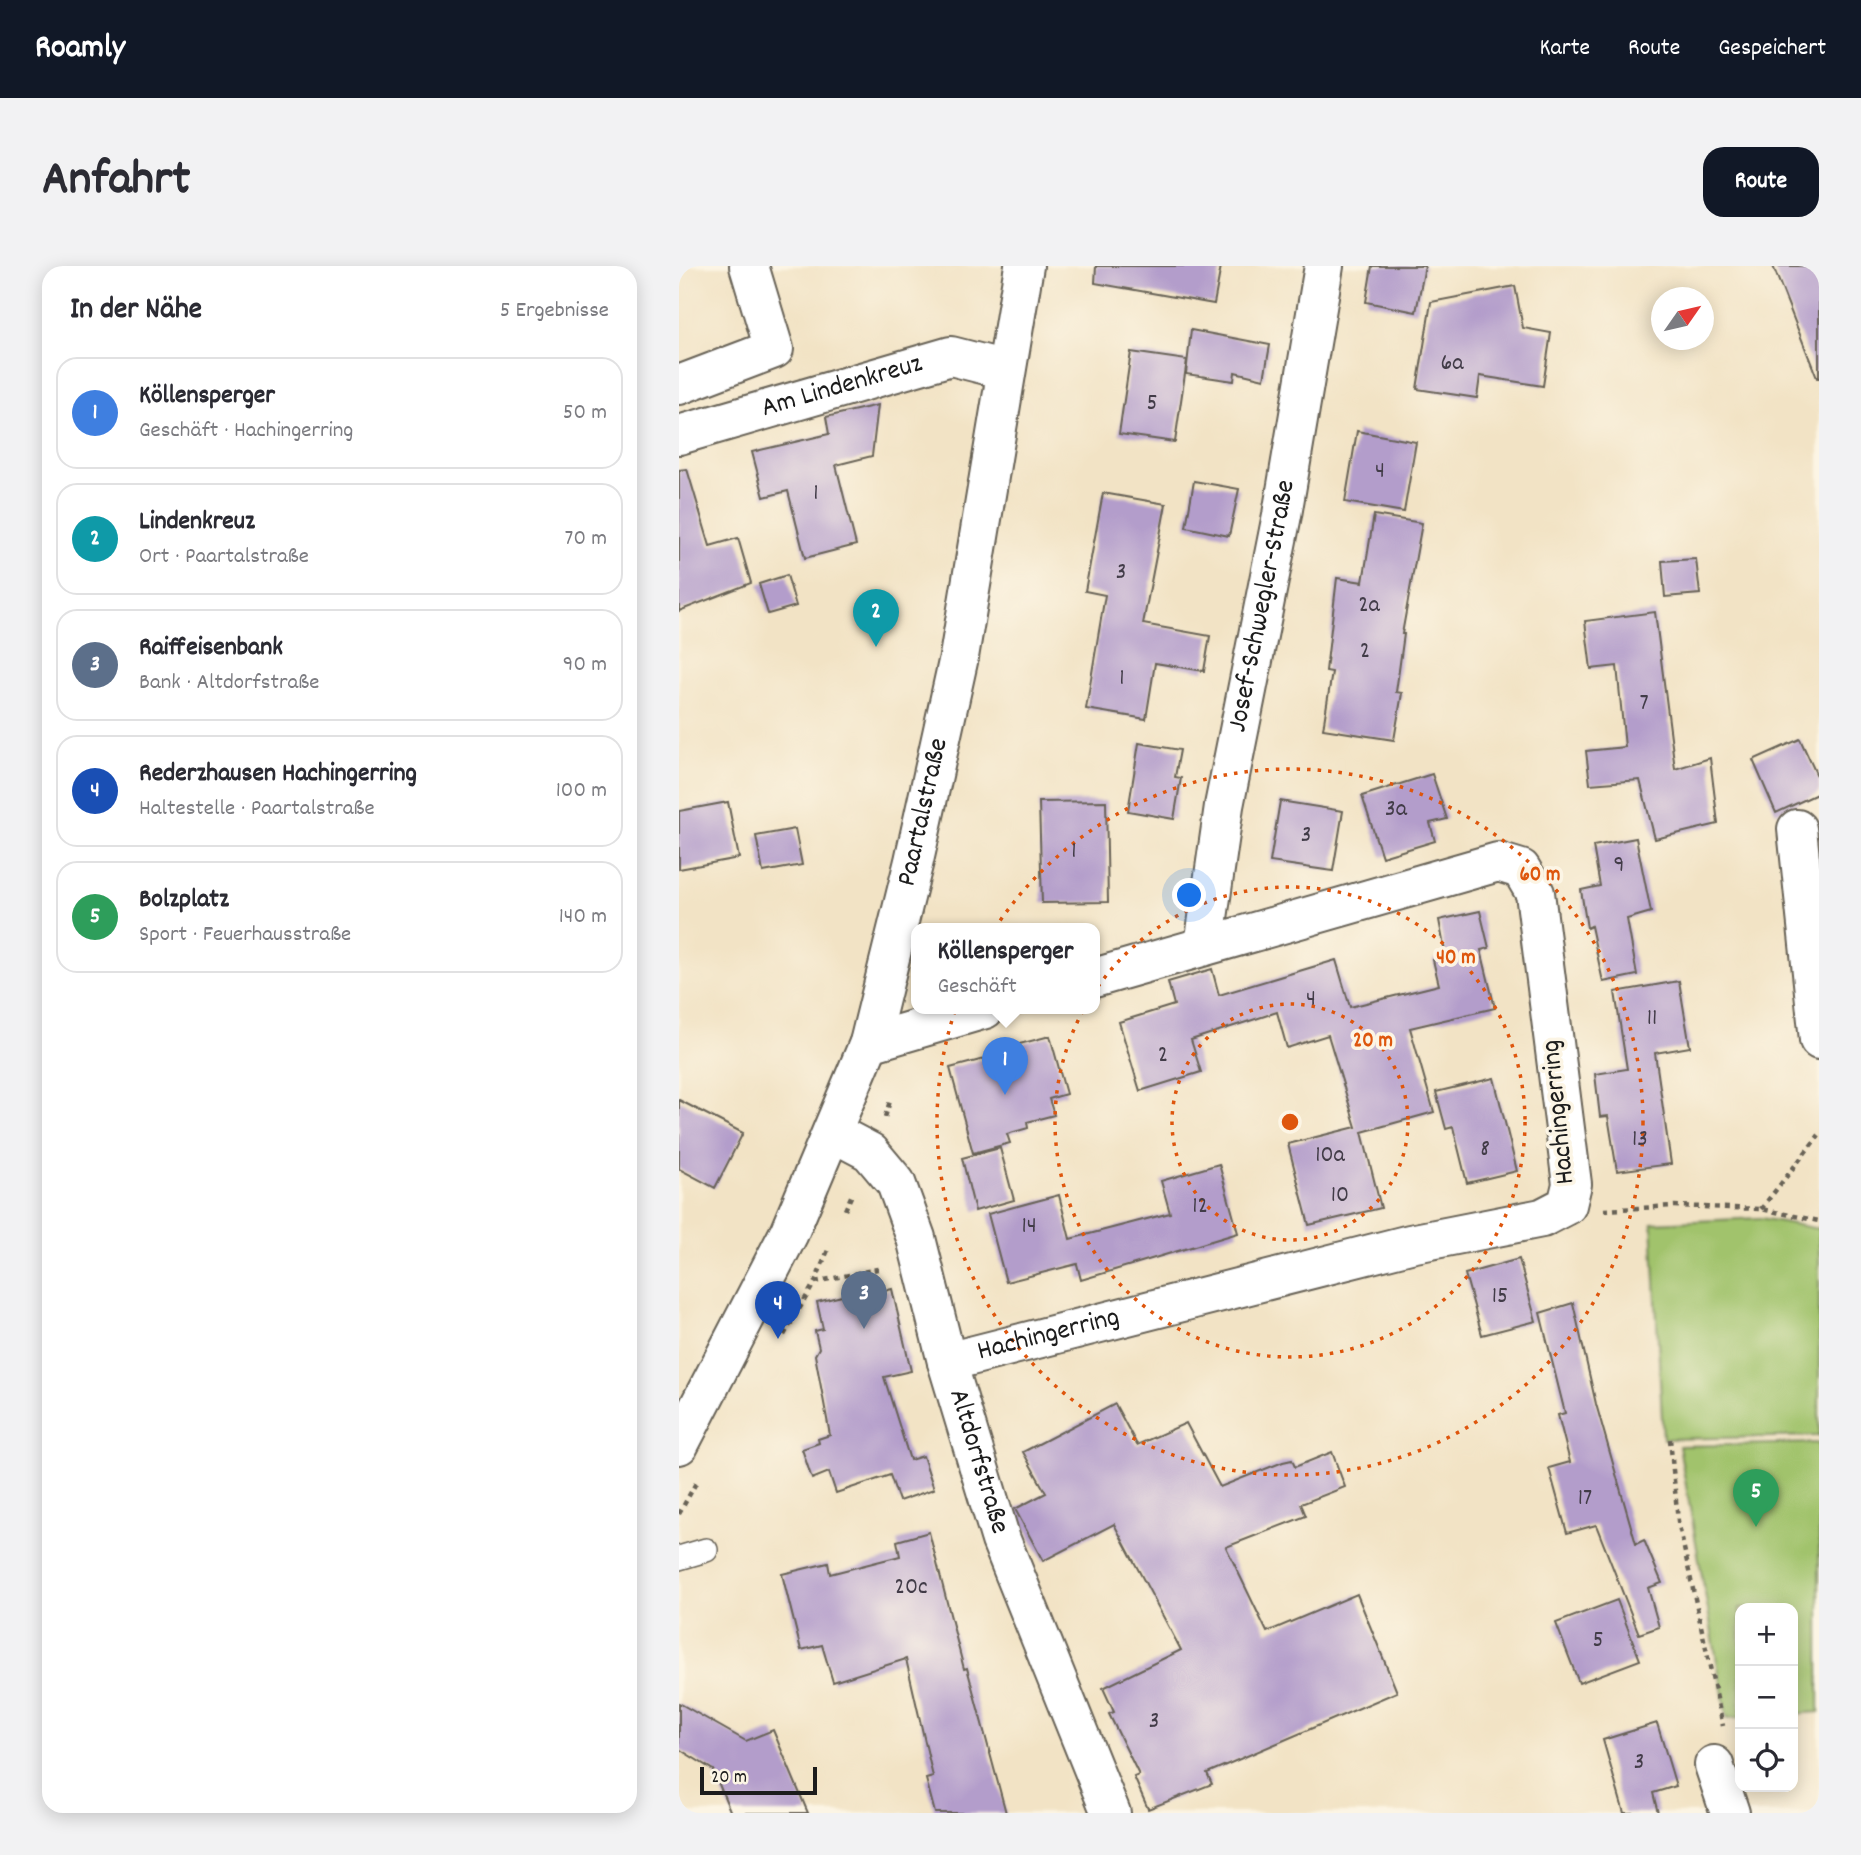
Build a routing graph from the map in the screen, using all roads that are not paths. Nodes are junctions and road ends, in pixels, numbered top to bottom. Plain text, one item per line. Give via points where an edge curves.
1 (749, 266) edge
2 (1024, 266) edge
3 (1324, 266) edge
4 (1006, 370) junction
5 (679, 385) edge
6 (679, 435) edge
7 (1797, 829) dead end
8 (1205, 946) junction
9 (1100, 976) edge
10 (967, 1014) edge
11 (1819, 1040) edge
12 (869, 1042) junction
13 (832, 1132) junction
14 (947, 1362) junction
15 (679, 1445) edge
16 (706, 1549) dead end
17 (679, 1558) edge
18 (1714, 1765) road end
19 (1111, 1813) edge
20 (1730, 1813) edge

1 - 5 street via 773,349
2 - 4 street, Paartalstraße
3 - 8 street, Josef-Schwegler-Straße via 1282,514 1224,806
4 - 6 street, Am Lindenkreuz via 951,356
4 - 12 street, Paartalstraße via 959,657
7 - 11 street
8 - 9 street, Hachingerring
8 - 14 street, Hachingerring via 1498,862 1521,869 1535,893 1572,1184 1567,1205 1542,1217 1410,1244
10 - 12 street
12 - 13 street, Paartalstraße
13 - 14 street, Altdorfstraße via 870,1152 896,1182 916,1238
13 - 15 street, Paartalstraße via 789,1233
14 - 19 street, Altdorfstraße via 1001,1540
16 - 17 lane
18 - 20 street

